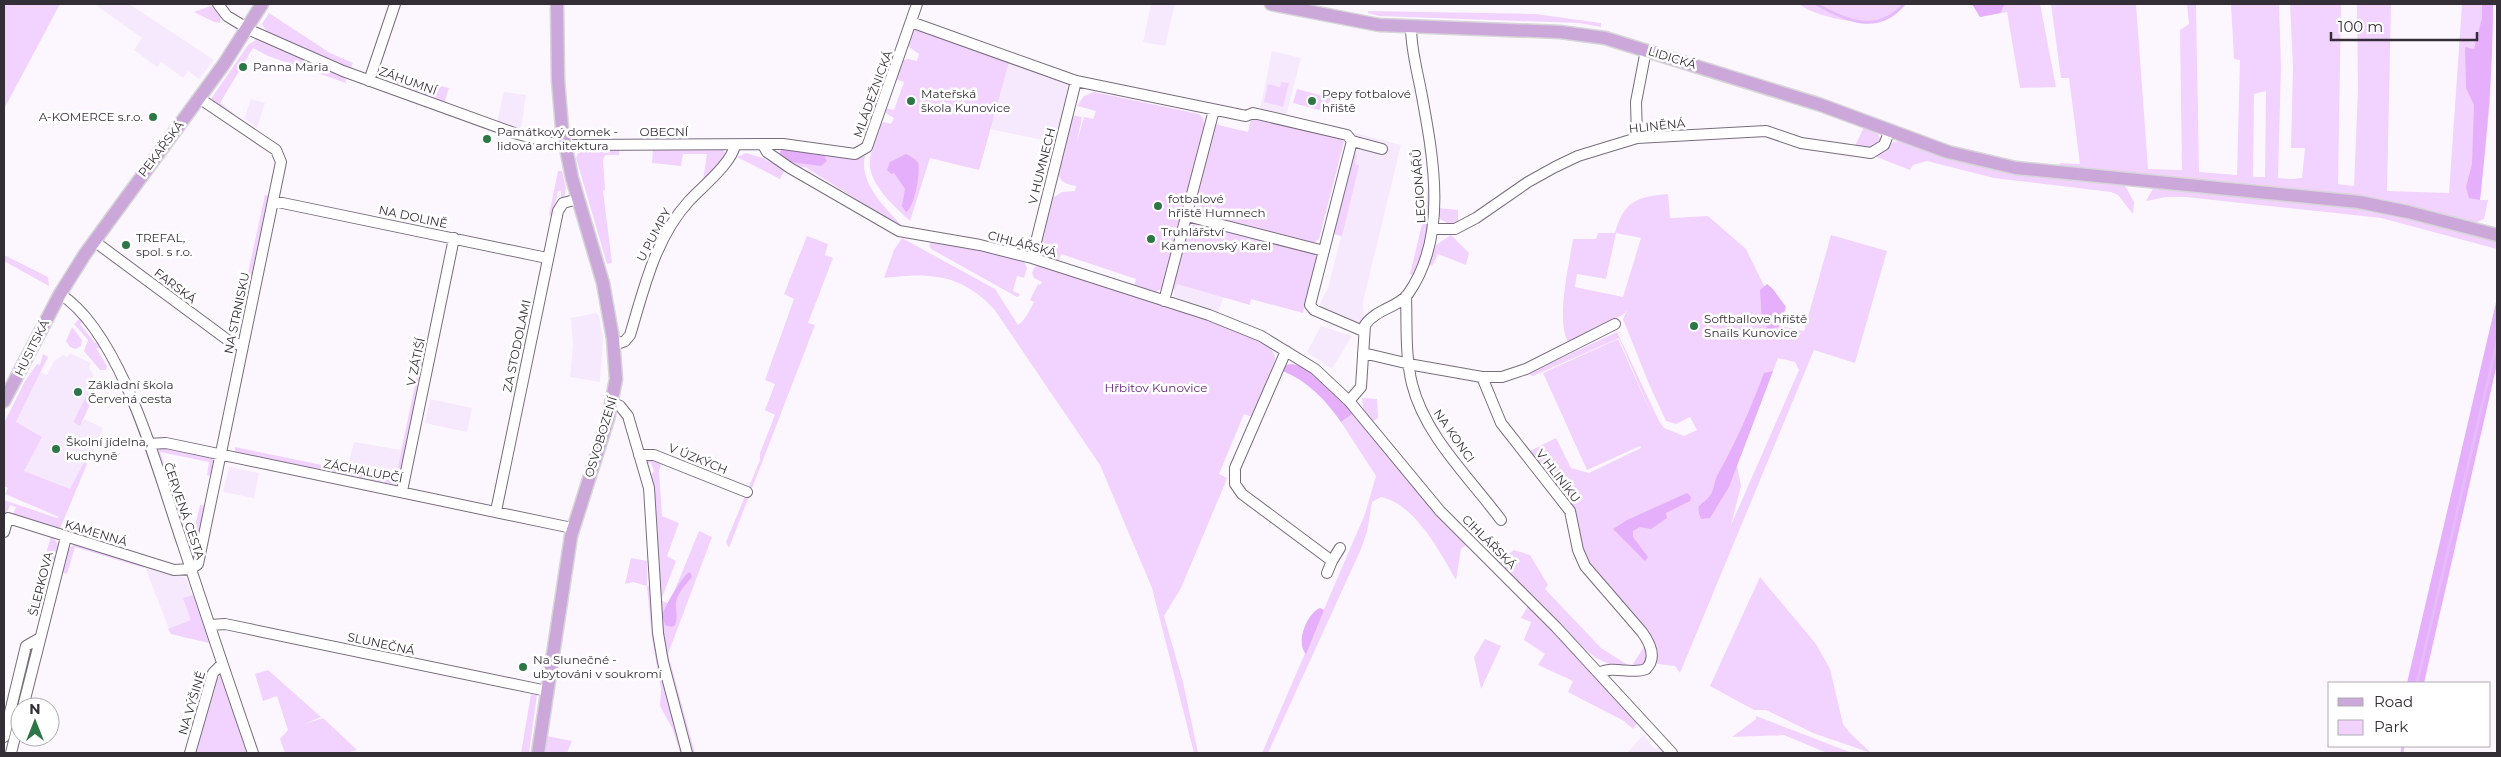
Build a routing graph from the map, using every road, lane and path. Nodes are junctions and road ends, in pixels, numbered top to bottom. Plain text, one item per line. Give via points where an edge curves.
1 (218, 4) edge
2 (262, 4) edge
3 (396, 4) edge
4 (557, 4) edge
5 (917, 4) edge
6 (1271, 4) edge
7 (911, 22) junction
8 (1411, 27) junction
9 (247, 28) junction
10 (1646, 50) junction
11 (369, 81) junction
12 (1076, 81) junction
13 (199, 98) junction
14 (1214, 110) junction
15 (1890, 130) junction
16 (1637, 138) junction
17 (1352, 141) junction
18 (565, 144) junction
19 (734, 145) junction
20 (763, 145) junction
21 (1382, 149) dead end
22 (578, 199) junction
23 (273, 201) junction
24 (1187, 216) junction
25 (1434, 229) junction
26 (2497, 235) edge
27 (454, 238) junction
28 (94, 241) junction
29 (1324, 250) junction
30 (547, 258) junction
31 (1032, 258) junction
32 (60, 294) junction
33 (1406, 296) junction
34 (1164, 301) junction
35 (1615, 324) dead end
36 (1363, 330) junction
37 (243, 346) junction
38 (614, 346) junction
39 (1286, 351) junction
40 (1363, 353) junction
41 (1408, 363) junction
42 (1482, 377) junction
43 (4, 401) edge
44 (612, 402) junction
45 (1349, 402) junction
46 (148, 444) junction
47 (221, 454) junction
48 (639, 455) junction
49 (402, 491) junction
50 (747, 492) dead end
51 (496, 511) junction
52 (1500, 520) dead end
53 (572, 528) junction
54 (4, 532) edge
55 (66, 537) junction
56 (1340, 548) dead end
57 (1332, 561) junction
58 (191, 569) junction
59 (1327, 573) dead end
60 (210, 625) junction
61 (40, 638) junction
62 (222, 664) junction
63 (1599, 674) junction
64 (547, 691) junction
65 (25, 697) edge
66 (6, 720) edge
67 (4, 737) edge
68 (190, 753) edge
69 (253, 753) edge
70 (538, 753) edge
71 (688, 753) edge
72 (1672, 753) edge

1 - 9 street, ZÁHUMNÍ via 227,16
2 - 9 main road, PEKAŘSKÁ
3 - 11 street
4 - 18 main road, OSVOBOZENÍ via 558,80
5 - 7 street, MLÁDEŽNICKÁ
6 - 8 main road, LIDICKÁ via 1367,23
7 - 12 street
7 - 20 street, MLÁDEŽNICKÁ via 867,147 862,152 850,154
8 - 10 main road, LIDICKÁ via 1575,34 1605,38
8 - 25 street, LEGIONÁŘŮ via 1427,128
9 - 11 street, ZÁHUMNÍ
9 - 13 main road, PEKAŘSKÁ
10 - 15 main road, LIDICKÁ via 1822,105
10 - 16 street via 1636,102
11 - 18 street, ZÁHUMNÍ via 514,132
12 - 14 street
12 - 31 street, V HUMNECH
13 - 23 street, NA STRNISKU via 277,152 281,163
13 - 28 main road, PEKAŘSKÁ
14 - 17 street via 1246,116 1253,113 1262,115 1347,135
14 - 24 street
15 - 16 street, HLINĚNÁ via 1884,145 1871,153 1806,144 1766,131
15 - 26 main road, LIDICKÁ via 1978,160 2016,168 2360,202
16 - 25 street, HLINĚNÁ via 1555,167 1455,229
17 - 21 street
17 - 29 street
18 - 19 street, OBECNÍ
18 - 22 main road, OSVOBOZENÍ
19 - 20 street, OBECNÍ
19 - 38 street, U PUMPY via 729,159 670,226 647,276 630,335
20 - 31 street, CIHLÁŘSKÁ via 767,152 790,168 893,229
22 - 30 street, ZA STODOLAMI via 558,208
22 - 38 main road, OSVOBOZENÍ via 603,283
23 - 27 street, NA DOLINĚ
23 - 37 street, NA STRNISKU
24 - 29 street
24 - 34 street
25 - 33 street, LEGIONÁŘŮ via 1429,252
27 - 30 street, NA DOLINĚ
27 - 49 street, V ZÁTIŠÍ
28 - 32 main road, PEKAŘSKÁ
28 - 37 street, FARSKÁ via 229,341
29 - 36 street via 1310,306
30 - 51 street, ZA STODOLAMI
31 - 34 street, CIHLÁŘSKÁ
32 - 43 main road, HUSITSKÁ
32 - 46 street, ČERVENÁ CESTA via 80,312 111,356 130,391
33 - 36 street via 1373,316
33 - 41 street, NA KONCI
34 - 39 street, CIHLÁŘSKÁ via 1241,327
35 - 42 street via 1520,372 1502,377
36 - 40 street
37 - 47 street, NA STRNISKU
38 - 44 main road, OSVOBOZENÍ via 616,378
39 - 45 street, CIHLÁŘSKÁ via 1322,375
39 - 57 street via 1236,468 1234,480 1242,494
40 - 41 street
40 - 45 street via 1361,386
41 - 42 street
41 - 52 street, NA KONCI via 1415,394 1426,420
42 - 63 street, V HLINÍKU via 1501,423 1570,511 1578,550 1585,566 1647,638 1652,651 1648,666 1641,670 1607,670
44 - 48 street via 628,416
44 - 53 main road, OSVOBOZENÍ
45 - 63 street, CIHLÁŘSKÁ via 1440,511
46 - 47 street, ZÁCHALUPČÍ via 166,443
46 - 58 street, ČERVENÁ CESTA
47 - 49 street, ZÁCHALUPČÍ
47 - 58 street, NA STRNISKU via 198,564
48 - 50 street, V ÚZKÝCH via 654,455
48 - 71 street via 652,506 655,605 661,653 678,726
49 - 51 street, ZÁCHALUPČÍ
51 - 53 street, ZÁCHALUPČÍ
53 - 64 main road, OSVOBOZENÍ
54 - 55 street, KAMENNÁ via 8,518
55 - 58 street, KAMENNÁ via 174,570
55 - 61 street, ŠLERKOVA
56 - 57 street
57 - 59 street
58 - 60 street, ČERVENÁ CESTA
60 - 62 street, ČERVENÁ CESTA
60 - 64 street, SLUNEČNÁ via 226,624
61 - 65 street, ŠLERKOVA
61 - 66 street, ŠLERKOVA via 26,646
62 - 68 street, NA VÝŠINĚ via 212,676
62 - 69 street, ČERVENÁ CESTA
63 - 72 street, CIHLÁŘSKÁ
64 - 70 main road, OSVOBOZENÍ
66 - 67 street, ŠLERKOVA

